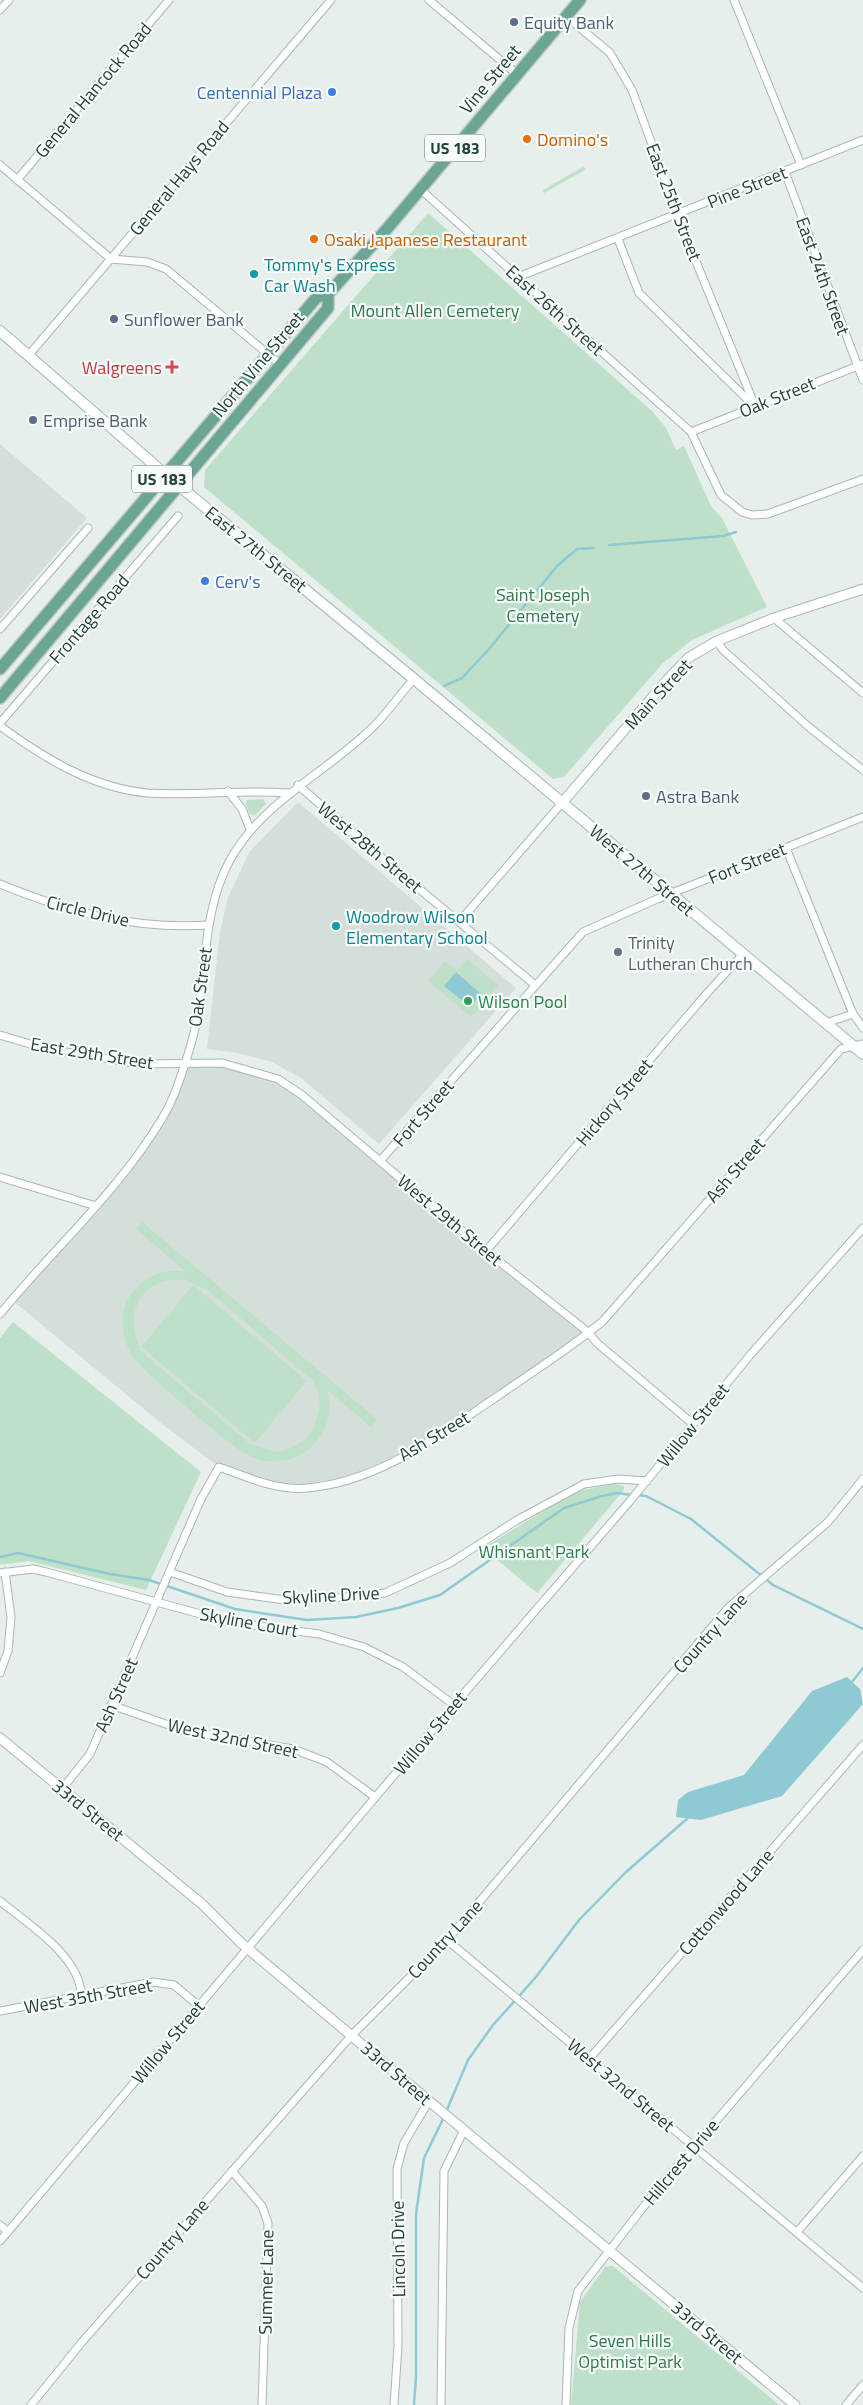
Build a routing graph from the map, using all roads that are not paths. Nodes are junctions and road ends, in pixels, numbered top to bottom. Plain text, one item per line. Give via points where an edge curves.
1 (9, 0) edge
2 (169, 0) edge
3 (331, 0) edge
4 (429, 0) edge
5 (580, 0) edge
6 (734, 0) edge
7 (0, 10) edge
8 (566, 16) junction
9 (518, 75) junction
10 (863, 140) edge
11 (0, 165) edge
12 (801, 165) junction
13 (785, 172) junction
14 (17, 180) junction
15 (420, 189) junction
16 (678, 214) junction
17 (618, 239) junction
18 (110, 259) junction
19 (518, 277) junction
20 (328, 294) junction
21 (0, 331) edge
22 (268, 355) junction
23 (28, 356) junction
24 (281, 365) junction
25 (860, 365) edge
26 (863, 380) edge
27 (755, 406) junction
28 (690, 432) junction
29 (166, 475) junction
30 (863, 479) edge
31 (178, 485) junction
32 (178, 516) dead end
33 (88, 528) dead end
34 (863, 589) edge
35 (774, 618) junction
36 (0, 629) edge
37 (717, 641) junction
38 (0, 669) edge
39 (414, 679) junction
40 (863, 694) edge
41 (0, 698) edge
42 (468, 724) joint
43 (0, 725) edge
44 (863, 770) edge
45 (298, 785) junction
46 (228, 792) junction
47 (290, 793) junction
48 (562, 803) junction
49 (863, 817) edge
50 (250, 829) junction
51 (786, 848) junction
52 (0, 884) edge
53 (672, 895) junction
54 (459, 922) junction
55 (209, 925) junction
56 (743, 954) junction
57 (535, 985) junction
58 (854, 1014) junction
59 (826, 1023) junction
60 (863, 1028) edge
61 (0, 1036) edge
62 (858, 1045) edge
63 (863, 1054) edge
64 (185, 1063) junction
65 (380, 1161) junction
66 (0, 1177) edge
67 (96, 1206) junction
68 (863, 1228) edge
69 (486, 1251) junction
70 (0, 1314) edge
71 (588, 1332) junction
72 (693, 1424) junction
73 (863, 1479) edge
74 (644, 1484) junction
75 (2, 1572) edge
76 (170, 1572) junction
77 (157, 1601) junction
78 (0, 1673) edge
79 (111, 1705) junction
80 (454, 1705) junction
81 (0, 1738) edge
82 (863, 1745) edge
83 (62, 1789) junction
84 (375, 1797) junction
85 (0, 1901) edge
86 (447, 1940) junction
87 (248, 1947) junction
88 (863, 1950) edge
89 (81, 1995) junction
90 (199, 2006) junction
91 (0, 2011) edge
92 (352, 2035) junction
93 (589, 2059) junction
94 (432, 2104) junction
95 (464, 2130) junction
96 (694, 2146) junction
97 (863, 2156) edge
98 (232, 2171) junction
99 (0, 2225) edge
100 (8, 2232) junction
101 (797, 2232) junction
102 (0, 2242) edge
103 (608, 2251) junction
104 (863, 2288) edge
105 (863, 2385) edge
106 (31, 2405) edge
107 (262, 2405) edge
108 (394, 2405) edge
109 (441, 2405) edge
110 (566, 2405) edge
111 (795, 2405) edge
112 (846, 2405) edge

1 - 7 street
2 - 14 street, General Hancock Road
3 - 18 street, General Hays Road
4 - 9 street
5 - 8 main road, Vine Street / US 183
6 - 12 street
8 - 9 main road, Vine Street / US 183
8 - 16 street, East 25th Street via 610,53 632,90
9 - 15 main road, Vine Street / US 183
10 - 12 street, Pine Street
11 - 14 street
12 - 13 street, Pine Street
13 - 16 street, Pine Street
13 - 25 street, East 24th Street
14 - 18 street
15 - 19 street, East 26th Street
15 - 20 main road, Vine Street / US 183
16 - 17 street, Pine Street
16 - 27 street, East 25th Street
17 - 19 street, Pine Street
17 - 27 street via 639,292
18 - 22 street via 147,262 166,269
18 - 23 street, General Hays Road
19 - 28 street, East 26th Street
20 - 22 main road, North Vine Street / US 183 via 317,298
20 - 24 main road, North Vine Street / US 183 via 328,308
21 - 23 main road, East 27th Street
22 - 24 street
22 - 29 main road, North Vine Street / US 183
23 - 29 main road, East 27th Street
24 - 31 main road, North Vine Street / US 183
25 - 26 street, East 24th Street
25 - 27 street, Oak Street
27 - 28 street, Oak Street
28 - 30 street via 721,495 752,515 768,514
29 - 31 main road, East 27th Street
29 - 38 main road, North Vine Street / US 183
31 - 39 main road, East 27th Street
31 - 41 main road, North Vine Street / US 183
32 - 43 street, Frontage Road
33 - 36 street
34 - 35 street, Main Street
35 - 37 street, Main Street
35 - 40 street
37 - 44 street via 810,728
37 - 48 street, Main Street via 688,658
39 - 42 main road, East 27th Street
39 - 45 street, Oak Street via 373,727
42 - 48 main road, West 27th Street
43 - 46 street via 46,758 113,786 148,792
45 - 47 street, Oak Street
45 - 54 street, West 28th Street
46 - 47 street
46 - 50 street via 242,809
47 - 50 street, Oak Street
48 - 53 main road, West 27th Street
48 - 54 street
49 - 51 street, Fort Street
50 - 55 street, Oak Street via 230,860 216,893
51 - 53 street, Fort Street
51 - 58 street
52 - 55 street, Circle Drive via 41,901 114,921
53 - 56 main road, West 27th Street
53 - 57 street, Fort Street via 584,932
54 - 57 street, West 28th Street
55 - 64 street, Oak Street via 203,992
56 - 59 main road, West 27th Street
56 - 69 street, Hickory Street
57 - 65 street, Fort Street
58 - 59 street
58 - 60 street
59 - 62 main road, West 27th Street
61 - 64 street, East 29th Street via 47,1049 139,1064
62 - 63 main road, West 27th Street
62 - 71 street, Ash Street via 841,1049 606,1317
64 - 65 street, West 29th Street via 222,1063 278,1079 302,1095
64 - 67 street, Oak Street via 164,1116 124,1175
65 - 69 street, West 29th Street
66 - 67 street
67 - 70 street, Oak Street
68 - 72 street, Willow Street
69 - 71 street, West 29th Street
71 - 72 street, West 29th Street
71 - 76 street, Ash Street via 444,1432 378,1470 307,1488 264,1484 219,1467
72 - 74 street, Willow Street
73 - 86 street, Country Lane via 828,1522 728,1608
74 - 76 street, Skyline Drive via 618,1479 584,1484 517,1520 450,1563 385,1593 285,1600 227,1592
74 - 80 street, Willow Street
75 - 77 street, Skyline Court via 33,1569
75 - 78 street via 11,1617 8,1651
76 - 77 street, Ash Street
77 - 79 street, Ash Street
77 - 80 street, Skyline Court via 230,1622 320,1634 364,1647 402,1666
79 - 83 street, Ash Street via 90,1754
79 - 84 street, West 32nd Street via 183,1730 293,1749 327,1762
80 - 84 street, Willow Street
81 - 83 street, 33rd Street
82 - 93 street, Cottonwood Lane
83 - 87 street, 33rd Street via 202,1904
84 - 87 street, Willow Street
85 - 89 street via 61,1952 81,1982
86 - 92 street, Country Lane
86 - 93 street, West 32nd Street
87 - 90 street, Willow Street
87 - 92 street, 33rd Street
88 - 96 street, Hillcrest Drive
89 - 90 street, West 35th Street via 153,1982 174,1985
89 - 91 street, West 35th Street
90 - 100 street, Willow Street
92 - 94 street, 33rd Street
92 - 98 street, Country Lane
93 - 96 street, West 32nd Street
94 - 95 street, 33rd Street
94 - 108 street, Lincoln Drive via 404,2143 398,2169 398,2346
95 - 103 street, 33rd Street
95 - 109 street via 444,2170
96 - 101 street, West 32nd Street
96 - 103 street, Hillcrest Drive
97 - 101 street
98 - 106 street, Country Lane
98 - 107 street, Summer Lane via 262,2206 268,2223
99 - 100 street
100 - 102 street, Willow Street
101 - 104 street, West 32nd Street
103 - 110 street, Hillcrest Drive via 578,2291 572,2308
103 - 111 street, 33rd Street
105 - 112 street

